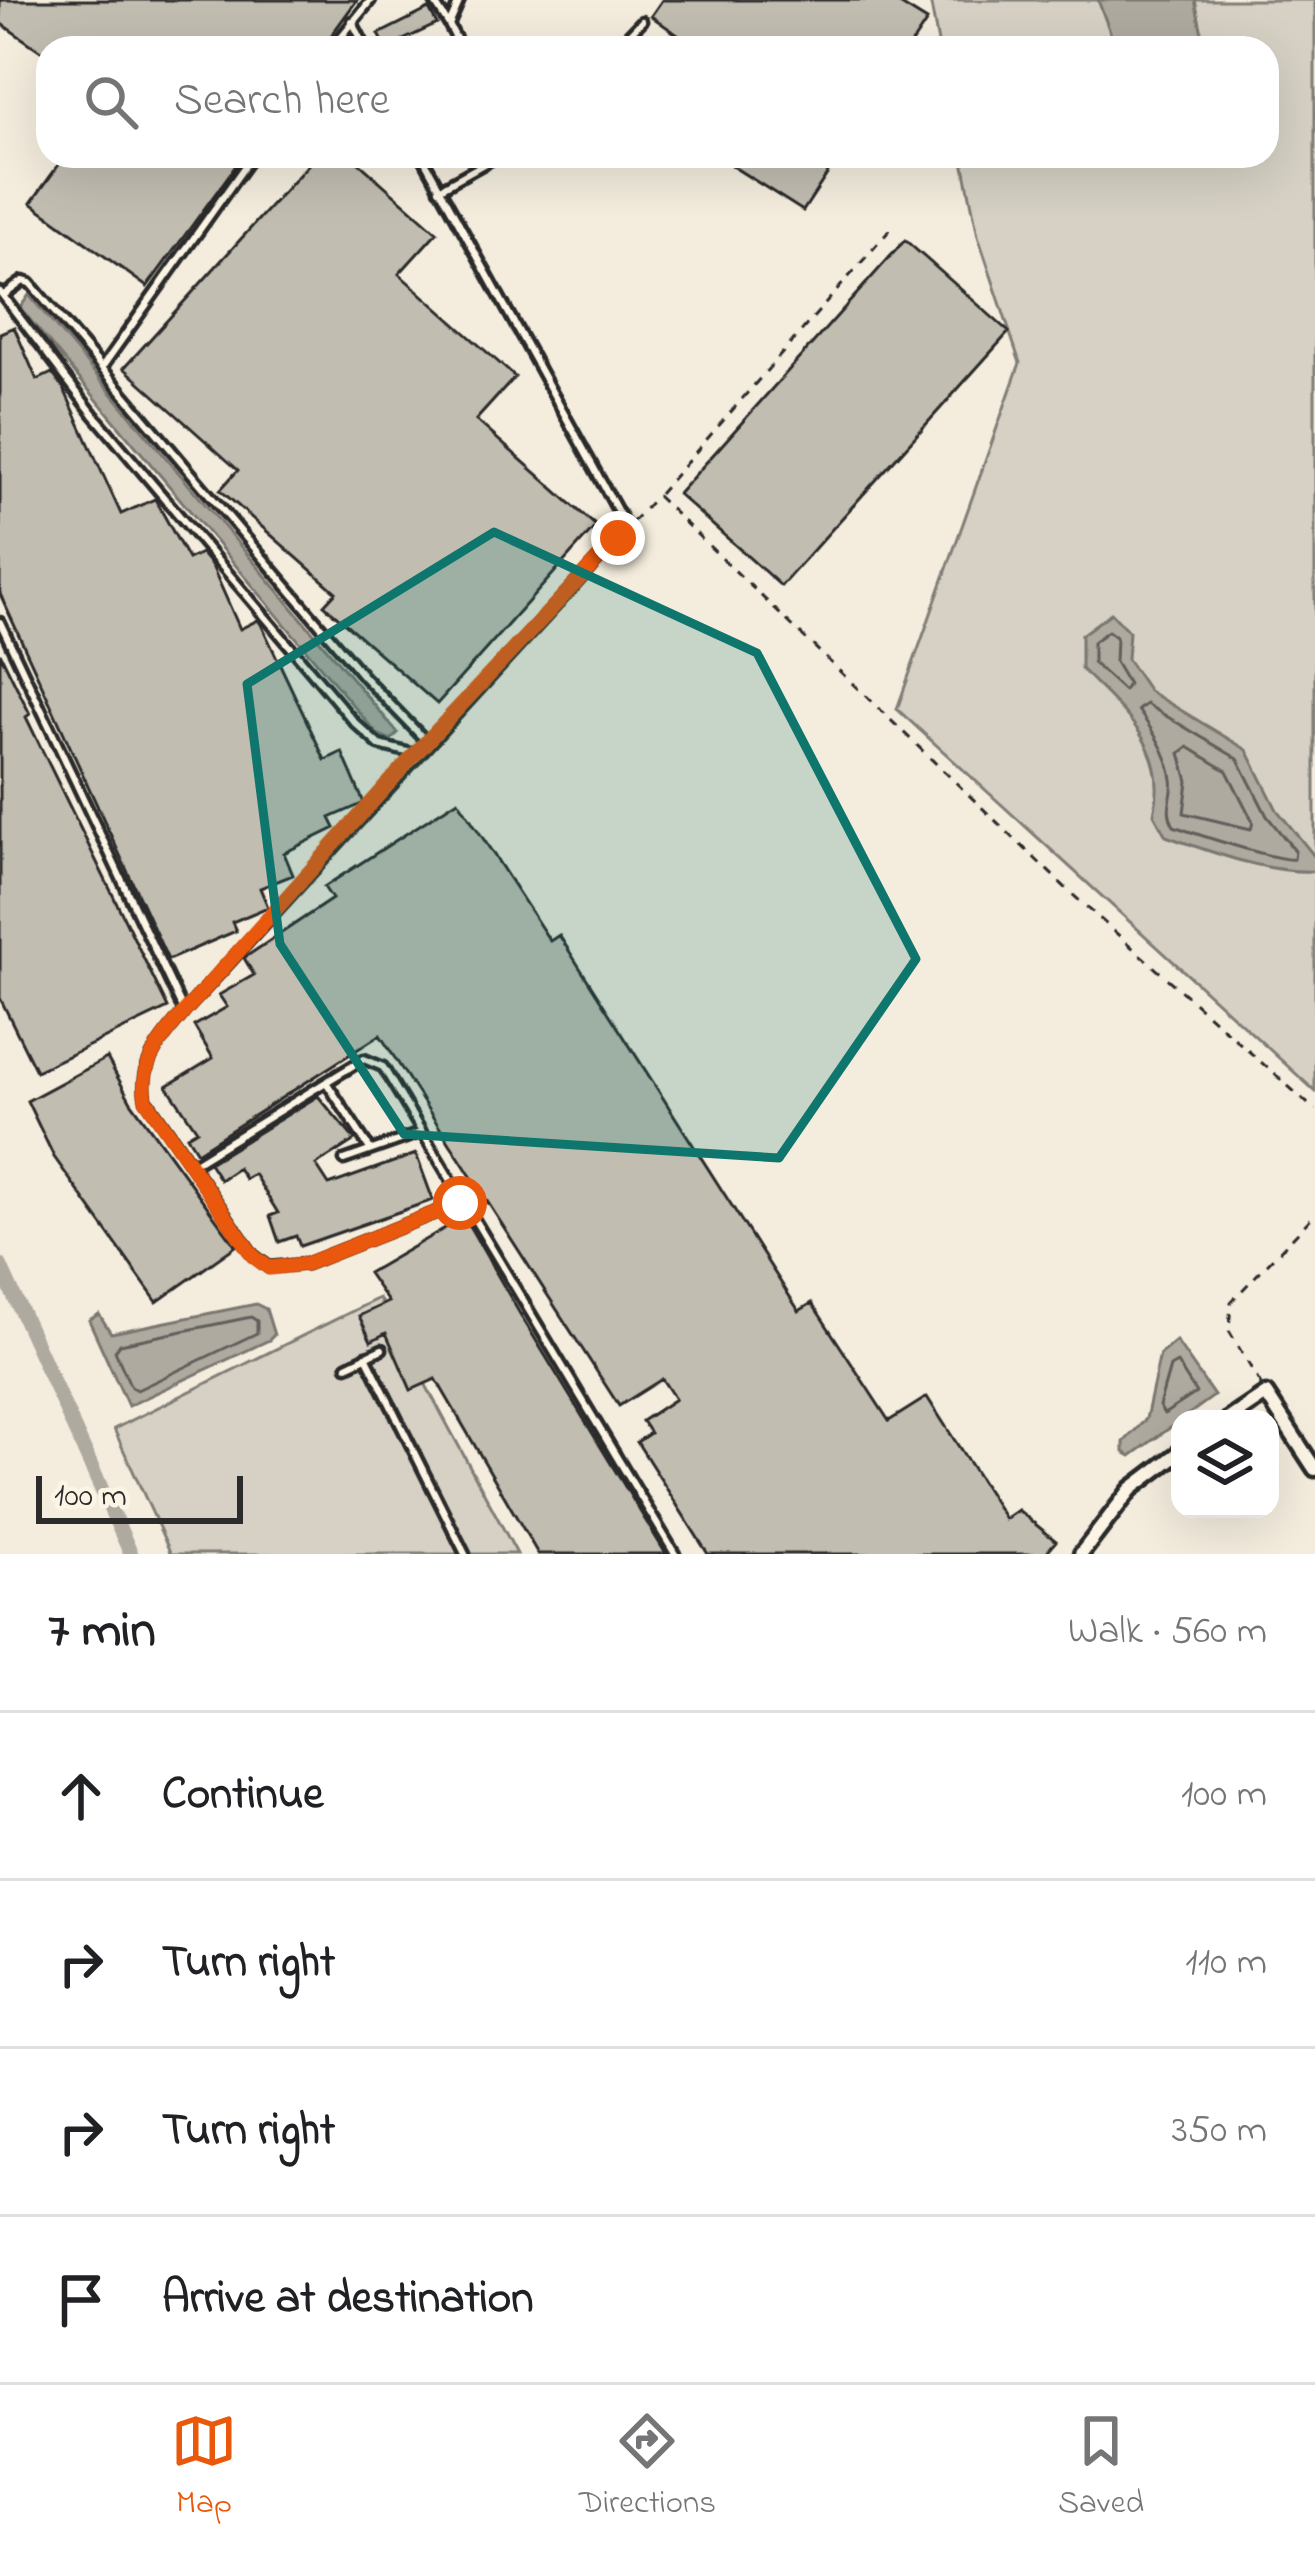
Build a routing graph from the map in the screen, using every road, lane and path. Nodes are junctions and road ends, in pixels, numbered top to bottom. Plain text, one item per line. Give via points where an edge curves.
1 (370, 0) edge
2 (434, 0) edge
3 (460, 0) edge
4 (642, 20) dead end
5 (352, 21) junction
6 (449, 25) junction
7 (341, 36) edge
8 (360, 36) edge
9 (454, 36) edge
10 (627, 36) edge
11 (243, 168) edge
12 (429, 168) edge
13 (477, 168) edge
14 (440, 189) junction
15 (895, 224) dead end
16 (2, 293) edge
17 (103, 366) junction
18 (657, 496) junction
19 (627, 528) junction
20 (0, 622) edge
21 (427, 742) junction
22 (415, 754) junction
23 (184, 1012) junction
24 (326, 1082) junction
25 (1315, 1109) edge
26 (420, 1132) junction
27 (370, 1150) junction
28 (344, 1160) dead end
29 (193, 1164) junction
30 (460, 1203) junction
31 (1315, 1214) edge
32 (382, 1348) dead end
33 (366, 1356) junction
34 (347, 1366) dead end
35 (1266, 1394) junction
36 (1242, 1410) edge
37 (1171, 1459) edge
38 (1315, 1469) edge
39 (466, 1554) edge
40 (675, 1554) edge
41 (1081, 1554) edge

1 - 5 lane
2 - 6 lane
3 - 6 lane
4 - 10 lane
5 - 7 lane
5 - 8 lane
6 - 9 lane
11 - 17 lane
12 - 14 lane
13 - 14 lane
14 - 19 lane
15 - 18 path
16 - 17 lane via 30,284
16 - 22 lane via 94,416 341,708 379,745
17 - 21 lane
18 - 19 path
18 - 25 path via 1071,893
19 - 21 lane
20 - 23 lane
21 - 22 lane
22 - 23 lane
23 - 29 lane via 141,1076 146,1100
24 - 26 lane via 375,1060
24 - 27 lane
24 - 29 lane
26 - 27 lane
26 - 30 lane
27 - 28 lane
29 - 30 lane via 269,1268 306,1264
30 - 40 lane
31 - 35 path via 1241,1289 1226,1318
32 - 33 lane
33 - 34 lane
33 - 39 lane
35 - 36 street
35 - 38 street
37 - 41 street via 1131,1490

